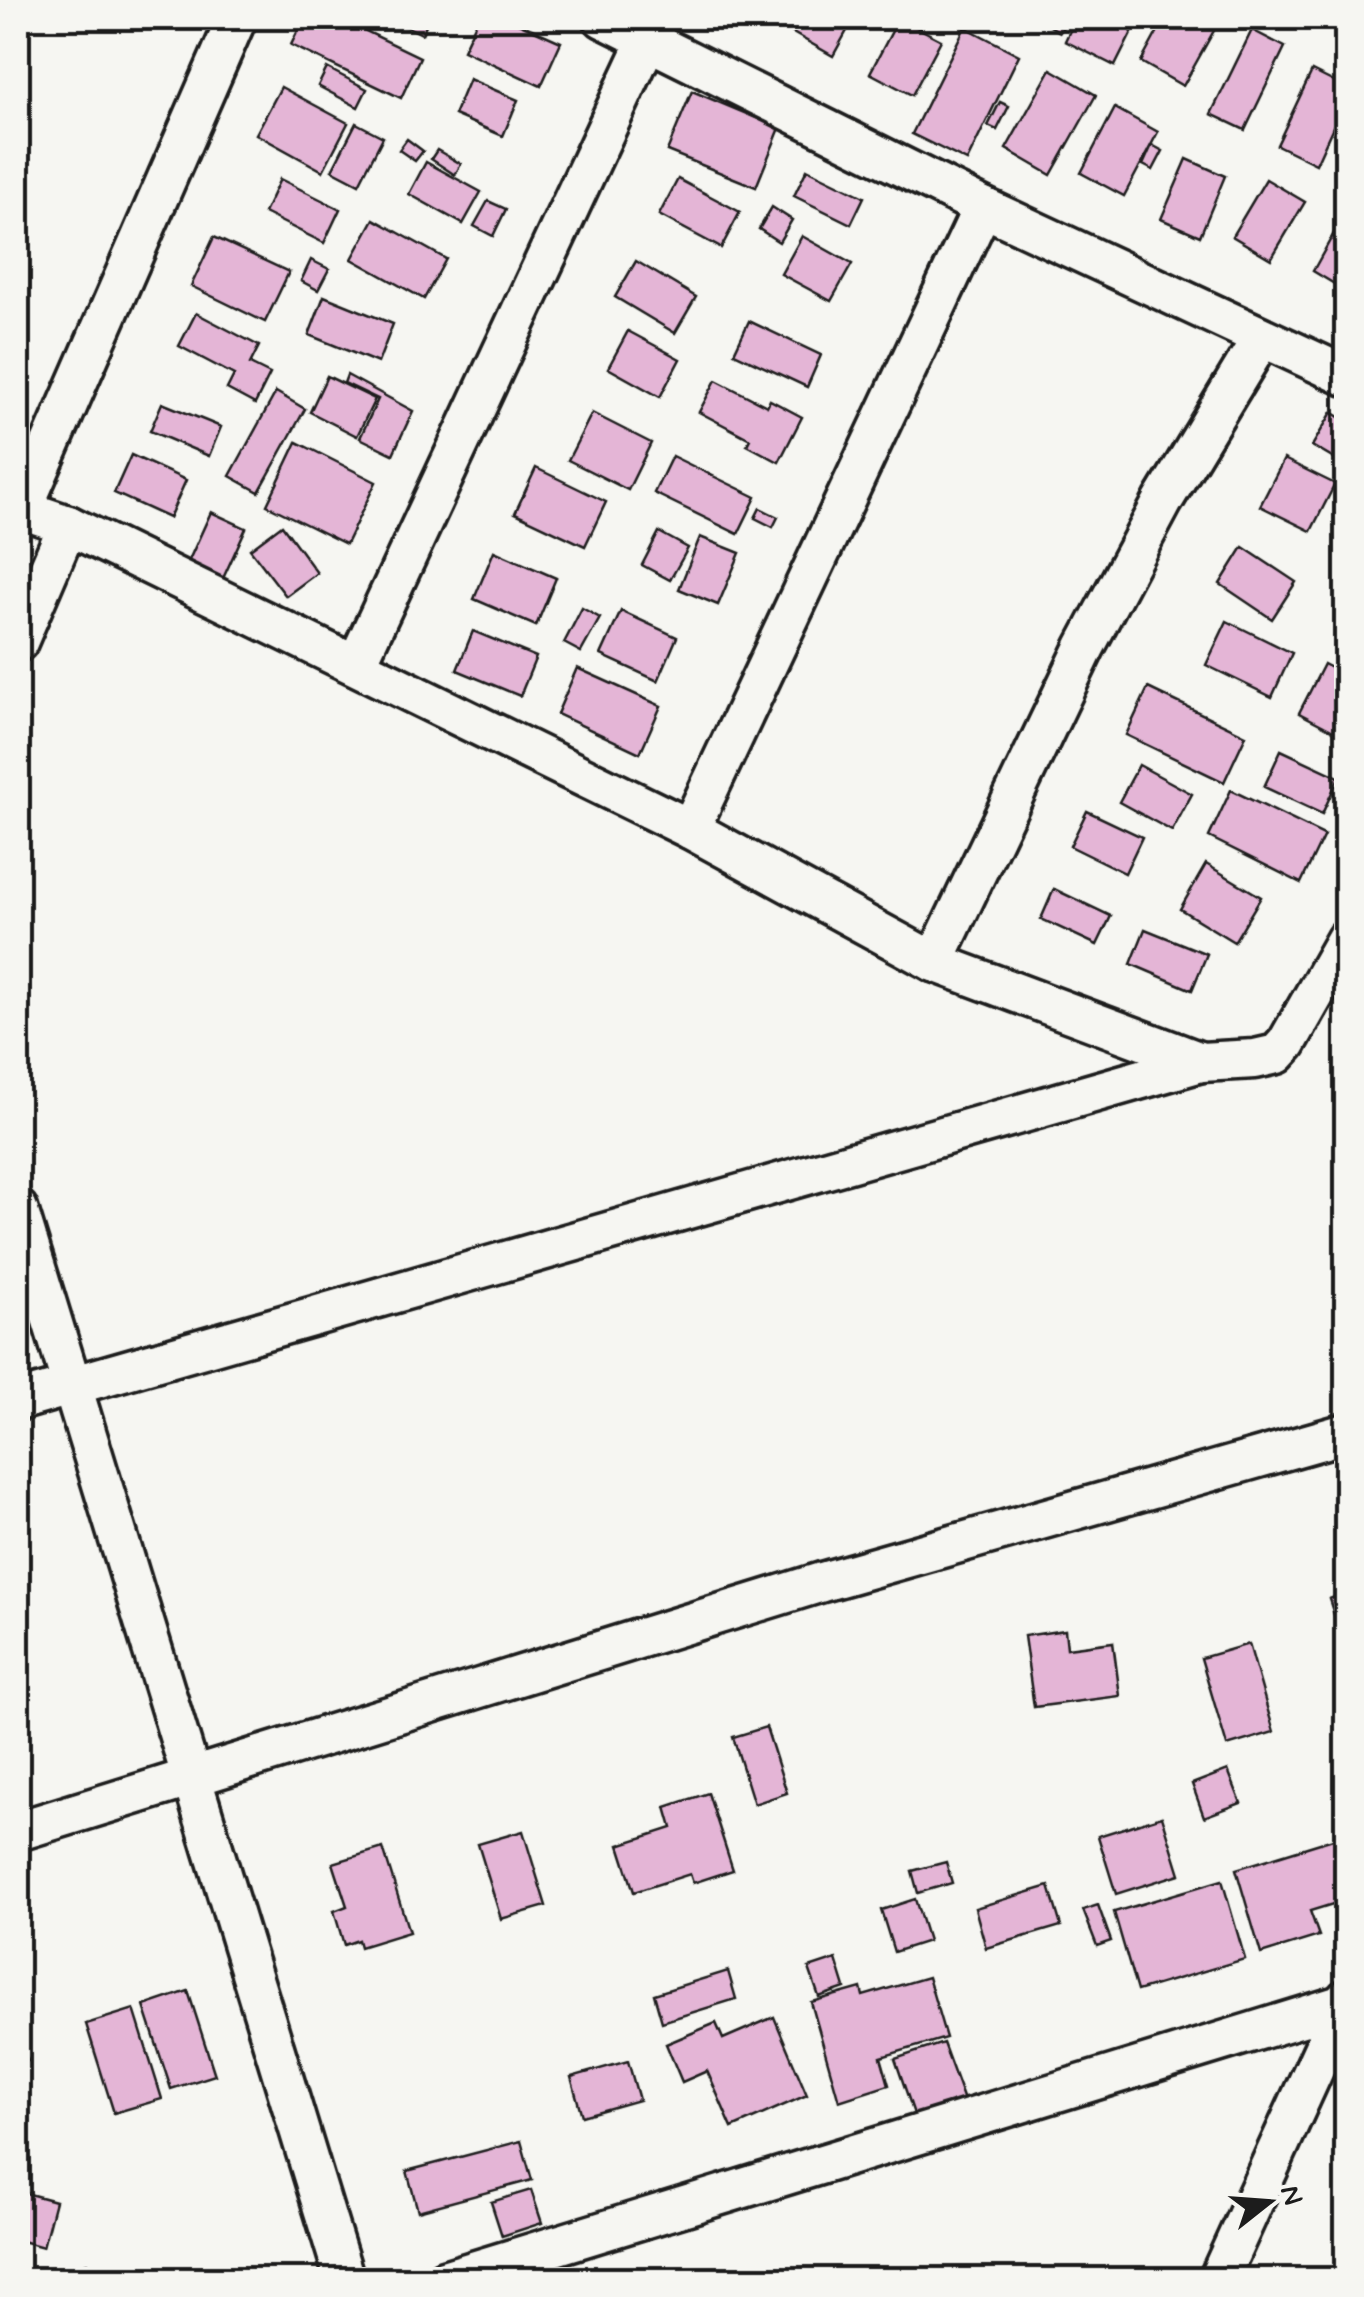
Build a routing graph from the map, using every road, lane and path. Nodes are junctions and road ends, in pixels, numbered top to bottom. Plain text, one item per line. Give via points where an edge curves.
1 (237, 18) edge
2 (603, 18) edge
3 (653, 28) edge
4 (983, 207) junction
5 (1261, 339) junction
6 (1346, 376) edge
7 (20, 509) edge
8 (68, 525) junction
9 (18, 642) edge
10 (356, 665) junction
11 (690, 829) junction
12 (1346, 939) edge
13 (934, 962) junction
14 (1201, 1062) junction
15 (18, 1209) edge
16 (70, 1385) junction
17 (18, 1401) edge
18 (1346, 1433) edge
19 (192, 1778) junction
20 (18, 1831) edge
21 (1345, 2002) edge
22 (345, 2280) edge
23 (444, 2280) edge
24 (1218, 2280) edge

1 - 7 street
2 - 3 street
3 - 4 street
3 - 10 street
4 - 5 street
4 - 11 street
5 - 6 street
5 - 13 street via 1085,647
7 - 8 street
8 - 9 street
8 - 10 street
10 - 11 street
11 - 13 street
12 - 14 street via 1277,1054
13 - 14 street
14 - 16 street
15 - 16 street
16 - 17 street
16 - 19 street
18 - 19 street via 822,1582
19 - 20 street
19 - 22 street
21 - 23 street
21 - 24 street

